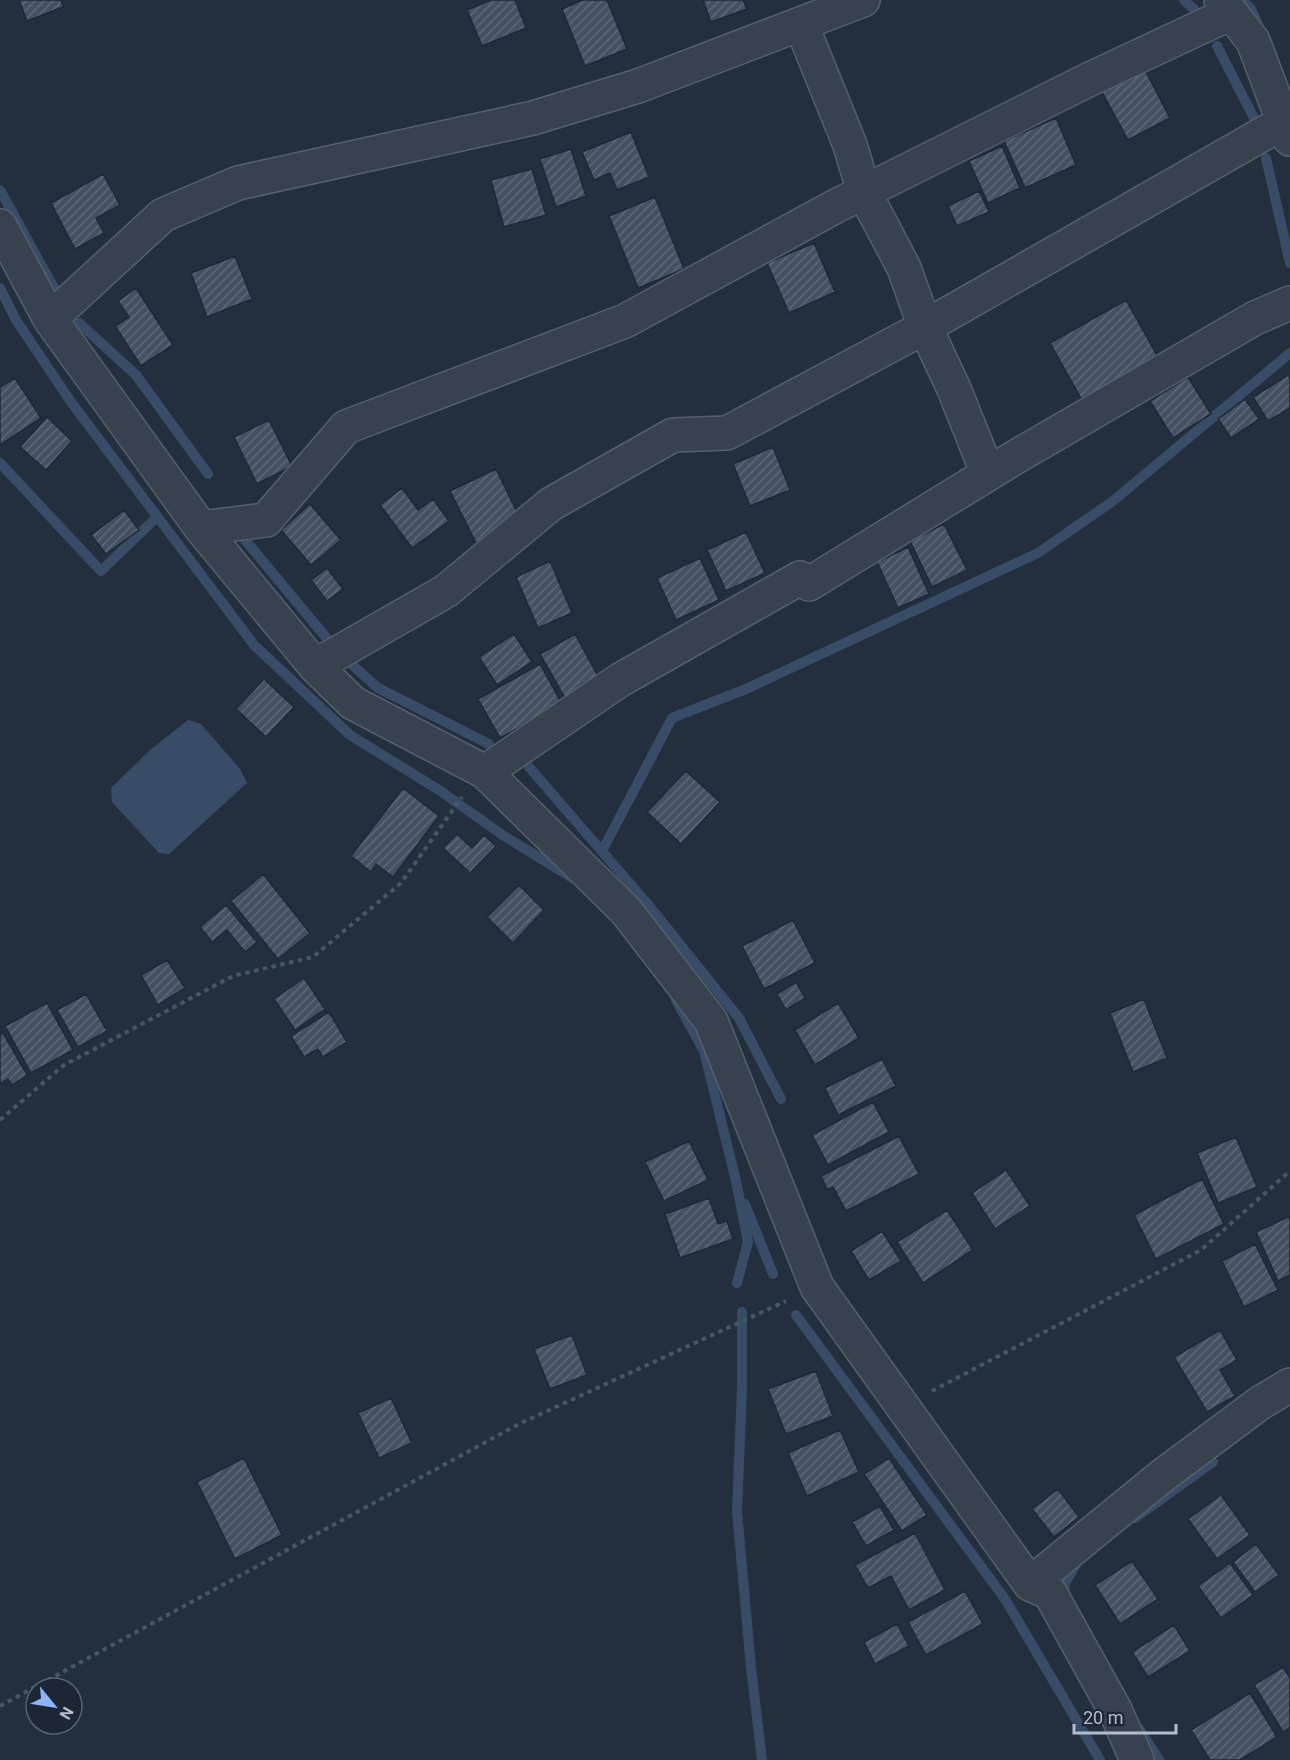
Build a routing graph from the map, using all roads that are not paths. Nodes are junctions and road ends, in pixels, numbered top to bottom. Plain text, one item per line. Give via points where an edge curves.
1 (863, 0) edge
2 (1226, 6) edge
3 (801, 24) junction
4 (1287, 131) edge
5 (864, 192) junction
6 (0, 226) edge
7 (1290, 303) edge
8 (50, 319) junction
9 (925, 327) junction
10 (988, 474) junction
11 (201, 528) junction
12 (315, 666) junction
13 (485, 772) junction
14 (1290, 1386) edge
15 (1030, 1584) junction
16 (1137, 1760) edge

1 - 3 street
2 - 4 street via 1253,41
2 - 5 street
3 - 5 street via 850,145
3 - 8 street via 638,86 533,118 238,183 163,215
4 - 9 street
5 - 9 street via 904,268
5 - 11 street via 625,321 346,427 266,520
6 - 8 street
7 - 10 street via 1255,318
8 - 11 street
9 - 10 street
9 - 12 street via 727,433 673,435 551,504 446,591
10 - 13 street via 809,584 800,578 620,680
11 - 12 street
12 - 13 street via 353,703
13 - 15 street via 626,910 711,1021 817,1287
14 - 15 street via 1260,1403 1162,1476
15 - 16 street via 1050,1593 1115,1710

